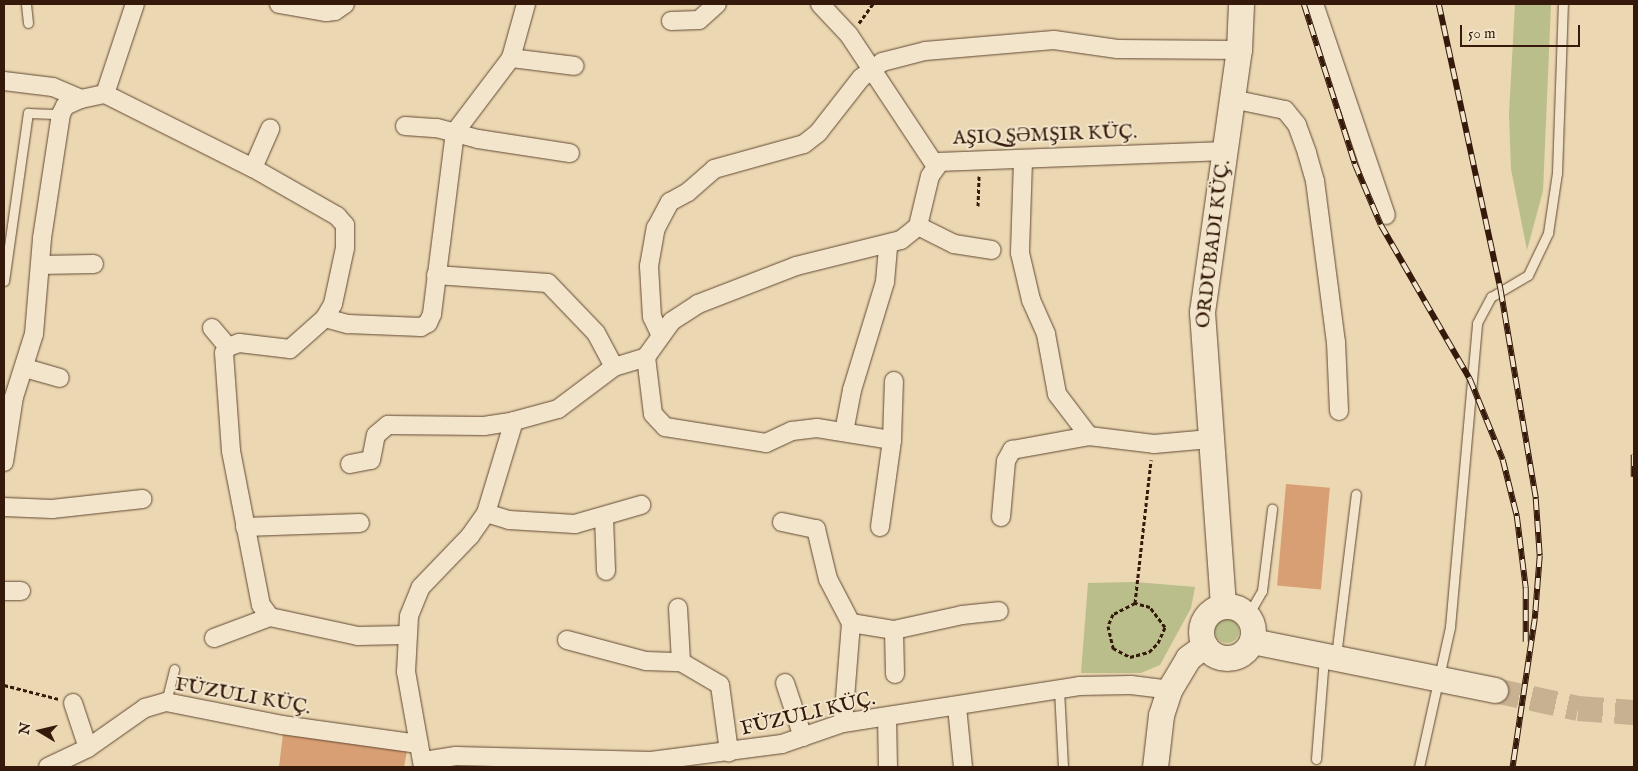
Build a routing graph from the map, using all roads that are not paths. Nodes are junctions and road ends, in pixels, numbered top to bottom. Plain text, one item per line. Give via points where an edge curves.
1 (26, 4) edge
2 (135, 4) edge
3 (279, 4) edge
4 (345, 4) edge
5 (526, 4) edge
6 (717, 4) edge
7 (820, 4) edge
8 (1241, 4) edge
9 (1314, 4) edge
10 (1563, 4) edge
11 (671, 21) dead end
12 (28, 23) dead end
13 (1239, 50) junction
14 (511, 58) junction
15 (575, 66) dead end
16 (872, 68) junction
17 (4, 82) edge
18 (105, 94) junction
19 (81, 98) junction
20 (1232, 99) junction
21 (61, 114) junction
22 (405, 126) dead end
23 (270, 129) dead end
24 (455, 132) junction
25 (570, 152) dead end
26 (1224, 152) junction
27 (1023, 161) junction
28 (935, 165) junction
29 (253, 168) junction
30 (1386, 215) dead end
31 (918, 226) junction
32 (888, 245) junction
33 (992, 250) dead end
34 (94, 264) dead end
35 (40, 265) junction
36 (436, 275) junction
37 (4, 281) edge
38 (325, 318) junction
39 (212, 328) dead end
40 (661, 336) junction
41 (228, 347) junction
42 (646, 357) junction
43 (614, 367) junction
44 (25, 368) junction
45 (60, 378) dead end
46 (894, 381) dead end
47 (1339, 412) dead end
48 (514, 421) junction
49 (844, 432) junction
50 (1089, 436) junction
51 (1210, 439) junction
52 (892, 440) junction
53 (4, 462) edge
54 (350, 464) dead end
55 (1356, 494) dead end
56 (142, 499) dead end
57 (641, 505) dead end
58 (4, 507) edge
59 (1272, 509) dead end
60 (486, 513) junction
61 (1001, 517) dead end
62 (604, 518) junction
63 (782, 522) dead end
64 (360, 523) dead end
65 (245, 527) junction
66 (880, 527) dead end
67 (606, 570) dead end
68 (1223, 605) junction
69 (678, 608) dead end
70 (999, 612) dead end
71 (1248, 615) junction
72 (270, 617) junction
73 (851, 623) junction
74 (894, 630) junction
75 (405, 636) junction
76 (214, 638) dead end
77 (567, 640) dead end
78 (1252, 641) junction
79 (1204, 645) junction
80 (1330, 657) junction
81 (681, 662) junction
82 (174, 669) dead end
83 (895, 674) dead end
84 (1439, 678) junction
85 (786, 684) dead end
86 (1059, 690) junction
87 (1169, 690) junction
88 (1495, 690) tunnel mouth
89 (166, 702) junction
90 (73, 703) road end
91 (957, 707) junction
92 (887, 717) junction
93 (843, 723) junction
94 (803, 737) junction
95 (419, 744) junction
96 (88, 748) junction
97 (738, 757) edge
98 (1316, 759) dead end
99 (424, 764) edge
100 (48, 767) edge
101 (888, 767) edge
102 (963, 767) edge
103 (1063, 767) edge
104 (1155, 767) edge
105 (1418, 767) edge

1 - 12 lane
2 - 18 street
3 - 4 street via 326,12 335,11
5 - 14 street
6 - 11 street via 699,20
7 - 16 street
8 - 13 main road, ORDUBADI KÜÇ.
9 - 30 street
10 - 84 lane via 1557,173 1548,233 1528,275 1491,297 1477,323 1451,618
13 - 16 street via 1111,49 1054,40 926,51 890,58
13 - 20 main road, ORDUBADI KÜÇ.
14 - 15 street
14 - 24 street
16 - 28 street via 909,121 921,149
16 - 40 street via 804,144 719,167 670,202 656,228 649,266 652,317
17 - 19 street via 53,87
18 - 19 street
18 - 29 street
19 - 21 street via 65,106
20 - 26 main road, ORDUBADI KÜÇ.
20 - 47 street via 1286,110 1297,125 1307,153 1315,181 1336,342
21 - 35 street
21 - 37 lane via 28,114
22 - 24 street
23 - 29 street
24 - 25 street
24 - 36 street
26 - 27 street
26 - 51 main road, ORDUBADI KÜÇ. via 1202,312
27 - 28 street via 949,160
27 - 50 street via 1020,253 1028,290 1046,334 1056,394
28 - 31 street
29 - 38 street via 336,216 345,225 333,304
31 - 32 street
31 - 33 street via 954,244
32 - 40 street via 796,266 698,304 672,321
32 - 49 street via 885,282 852,390
34 - 35 street
35 - 44 street via 34,334
36 - 38 street via 432,314 421,327 348,324
36 - 43 street via 548,283 596,333
38 - 41 street via 290,349 239,343
39 - 41 street
40 - 42 street
41 - 65 street via 224,358 224,396
42 - 43 street
42 - 49 street via 653,414 665,427 766,442 805,429
43 - 48 street via 558,409
44 - 45 street
44 - 53 street via 14,397
46 - 52 street
48 - 54 street via 484,426 388,425 376,435 371,460
48 - 60 street
49 - 52 street
50 - 51 street via 1154,444
50 - 61 street via 1012,450 1006,461
51 - 68 main road, ORDUBADI KÜÇ.
52 - 66 street
55 - 80 lane
56 - 58 street via 52,509
57 - 62 street
59 - 71 lane via 1262,591
60 - 62 street via 509,520 563,525
60 - 75 street via 470,536 420,587
62 - 67 street
63 - 73 street via 816,529 828,579
64 - 65 street
65 - 72 street via 261,605
68 - 71 main road via 1241,609
68 - 79 main road via 1203,620
69 - 81 street
70 - 74 street via 962,615
71 - 78 main road via 1254,632
72 - 75 street via 358,636
72 - 76 street
73 - 74 street
73 - 93 street
74 - 83 street
75 - 95 street via 406,672
77 - 81 street via 646,661
78 - 79 main road via 1247,650 1230,658 1220,657
78 - 80 main road
79 - 87 main road via 1188,658
80 - 84 main road
80 - 98 lane
81 - 97 street via 723,690
82 - 89 lane
84 - 88 main road
84 - 105 lane
85 - 94 street
86 - 87 street, FÜZULI KÜÇ. via 1131,685
86 - 91 street, FÜZULI KÜÇ.
86 - 103 lane
87 - 104 main road via 1161,716
89 - 95 street, FÜZULI KÜÇ. via 282,725
89 - 96 street, FÜZULI KÜÇ. via 145,708
90 - 96 street
91 - 92 street, FÜZULI KÜÇ.
91 - 102 street
92 - 93 street, FÜZULI KÜÇ.
92 - 101 street
93 - 94 street, FÜZULI KÜÇ.
94 - 97 street, FÜZULI KÜÇ.
95 - 99 street
96 - 100 street, FÜZULI KÜÇ.
97 - 99 street, FÜZULI KÜÇ. via 633,762 456,756

